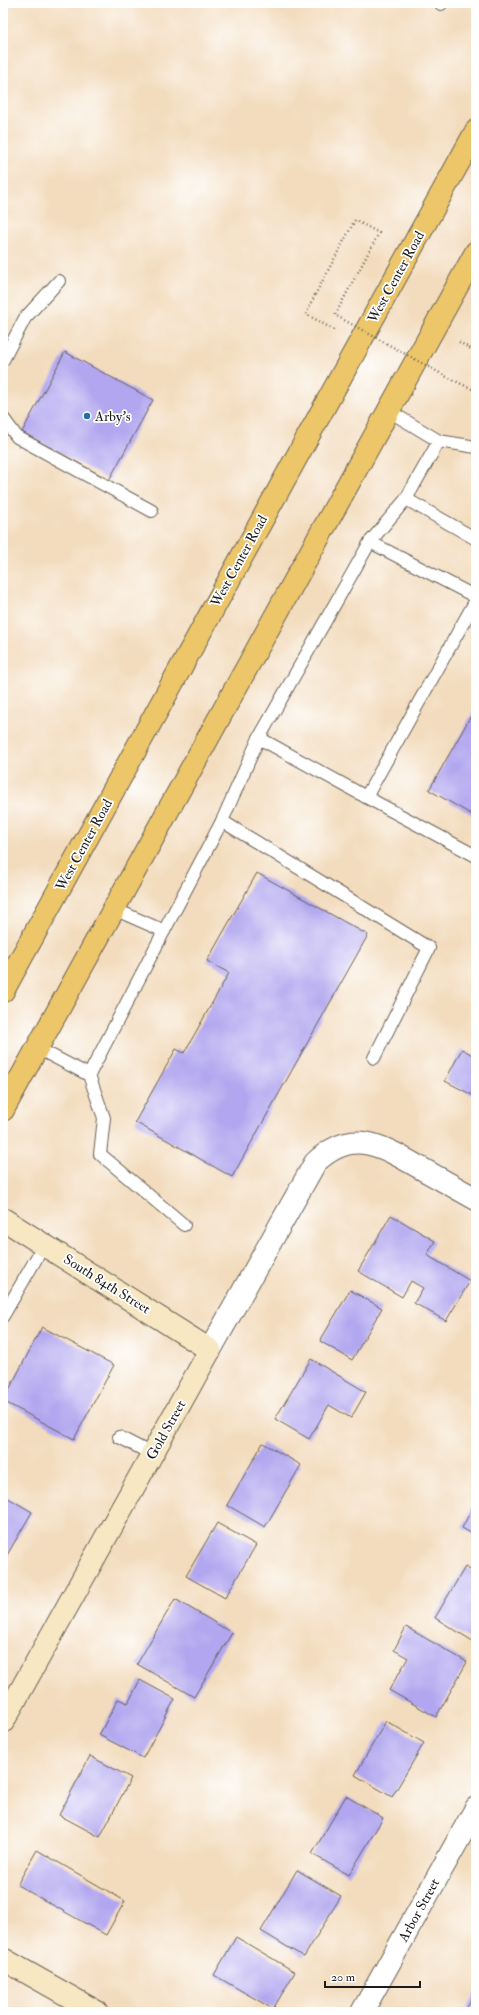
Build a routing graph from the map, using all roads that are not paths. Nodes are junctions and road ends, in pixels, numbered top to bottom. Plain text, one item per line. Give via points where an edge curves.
1 (476, 131) edge
2 (476, 252) edge
3 (59, 281) dead end
4 (3, 360) edge
5 (389, 411) junction
6 (3, 418) edge
7 (438, 441) junction
8 (476, 448) edge
9 (406, 499) junction
10 (152, 511) dead end
11 (476, 539) edge
12 (370, 542) junction
13 (476, 599) edge
14 (259, 738) junction
15 (366, 797) junction
16 (222, 821) junction
17 (476, 856) edge
18 (114, 909) junction
19 (164, 931) junction
20 (3, 991) edge
21 (38, 1048) junction
22 (374, 1058) dead end
23 (89, 1075) junction
24 (3, 1110) edge
25 (476, 1200) edge
26 (3, 1219) edge
27 (184, 1225) dead end
28 (44, 1245) junction
29 (3, 1316) edge
30 (210, 1350) junction
31 (119, 1437) dead end
32 (152, 1454) junction
33 (3, 1722) edge
34 (476, 1808) edge
35 (3, 1959) edge
36 (97, 2012) edge
37 (362, 2012) edge

1 - 20 main road, West Center Road
2 - 5 main road
3 - 4 lane via 25,318
5 - 7 lane
5 - 18 main road
6 - 10 lane via 18,436
7 - 8 lane
7 - 9 lane
9 - 11 lane
9 - 12 lane
12 - 13 lane
12 - 14 lane
13 - 15 lane
14 - 15 lane
14 - 16 lane
15 - 17 lane
16 - 19 lane
16 - 22 lane via 429,948
18 - 19 lane
18 - 21 main road
19 - 23 lane
21 - 23 lane
21 - 24 main road
23 - 27 lane via 104,1118 100,1154
25 - 30 street, Gold Street via 385,1148 366,1142 348,1143 326,1152 315,1163
26 - 28 main road, South 84th Street
28 - 29 lane
28 - 30 main road, South 84th Street
30 - 32 main road, Gold Street
31 - 32 lane
32 - 33 main road, Gold Street
34 - 37 street, Arbor Street
35 - 36 main road

